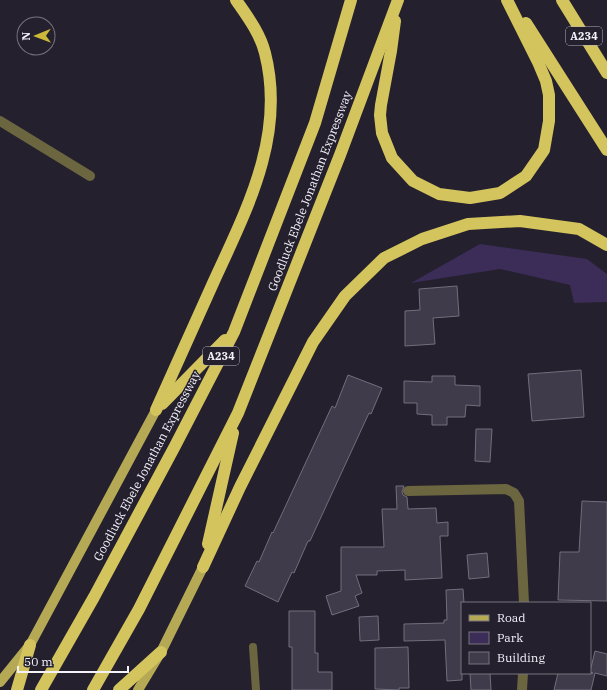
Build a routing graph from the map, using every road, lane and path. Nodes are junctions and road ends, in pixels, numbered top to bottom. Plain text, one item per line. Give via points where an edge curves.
1 (236, 0) edge
2 (351, 0) edge
3 (398, 0) edge
4 (507, 0) edge
5 (511, 0) edge
6 (562, 0) edge
7 (607, 72) edge
8 (0, 121) edge
9 (607, 150) edge
10 (90, 176) dead end
11 (607, 245) edge
12 (234, 332) junction
13 (156, 410) junction
14 (238, 413) junction
15 (408, 492) dead end
16 (203, 567) junction
17 (524, 602) edge
18 (30, 645) junction
19 (253, 647) dead end
20 (161, 652) junction
21 (523, 674) edge
22 (0, 682) edge
23 (17, 690) edge
24 (41, 690) edge
25 (93, 690) edge
26 (119, 690) edge
27 (138, 690) edge
28 (256, 690) edge
29 (522, 690) edge

1 - 13 highway via 252,24 265,52 270,84 270,119 263,163 250,203
2 - 12 highway, Goodluck Ebele Jonathan Expressway / A234 via 315,123
3 - 4 highway via 381,105 382,133 392,158 412,181 439,194 470,198 500,193 526,176 544,150 550,120 546,81
3 - 14 highway, Goodluck Ebele Jonathan Expressway / A234
5 - 9 highway
6 - 7 highway, A234
8 - 10 street
11 - 16 highway via 579,229 520,221 468,224 422,239 384,258 345,296 313,342
12 - 13 highway
12 - 24 highway, Goodluck Ebele Jonathan Expressway / A234 via 94,597
13 - 18 main road, Goodluck Ebele Jonathan Expressway
14 - 16 highway
14 - 25 highway, Goodluck Ebele Jonathan Expressway / A234 via 139,609
15 - 17 street via 506,489 514,493 519,501
16 - 20 main road
18 - 22 main road, Goodluck Ebele Jonathan Expressway
18 - 23 highway
19 - 28 lane
20 - 26 highway
20 - 27 main road
21 - 29 street

